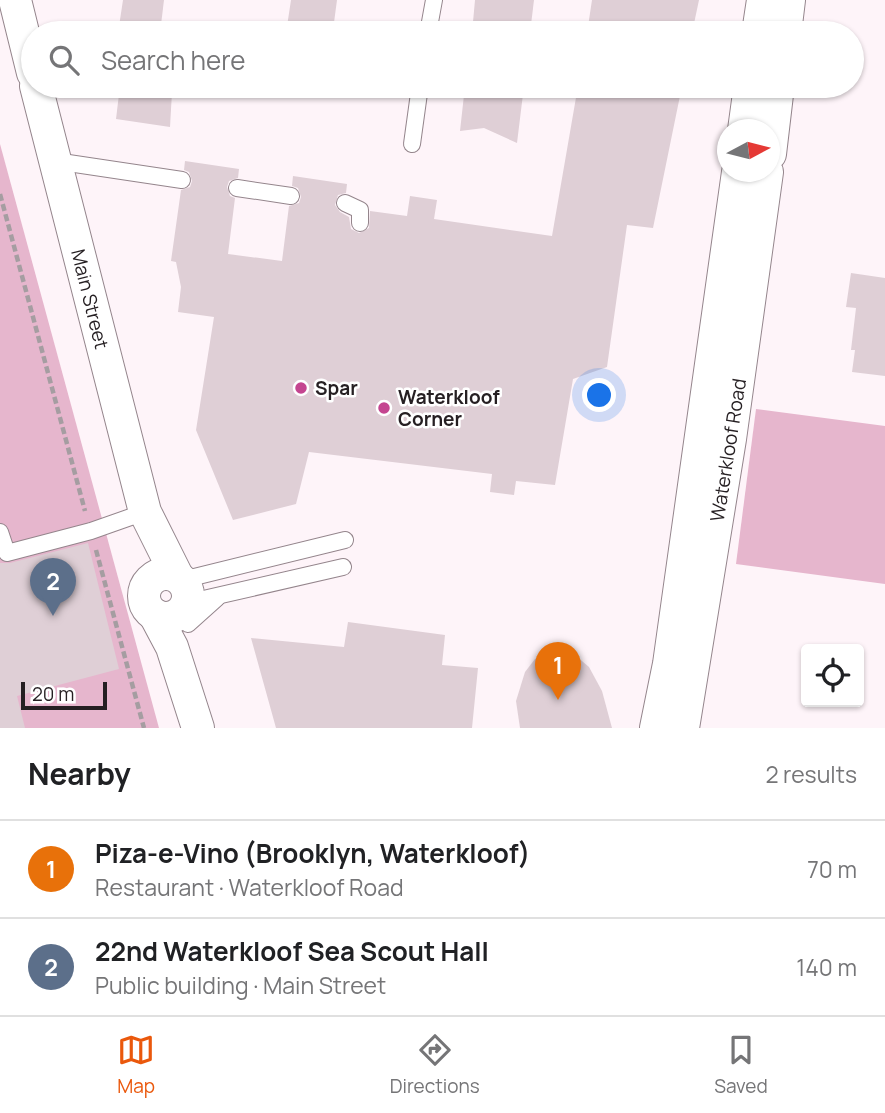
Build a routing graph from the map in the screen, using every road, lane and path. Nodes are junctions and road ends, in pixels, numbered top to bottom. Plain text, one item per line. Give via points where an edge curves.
1 (15, 0) edge
2 (433, 0) edge
3 (763, 0) edge
4 (789, 0) edge
5 (430, 21) edge
6 (760, 21) edge
7 (786, 21) edge
8 (21, 24) edge
9 (39, 98) edge
10 (419, 98) edge
11 (748, 98) edge
12 (776, 98) edge
13 (746, 119) edge
14 (774, 119) edge
15 (412, 144) dead end
16 (55, 161) junction
17 (182, 180) dead end
18 (738, 182) edge
19 (764, 182) edge
20 (237, 188) dead end
21 (0, 194) edge
22 (291, 196) dead end
23 (345, 203) dead end
24 (360, 223) dead end
25 (739, 271) junction
26 (145, 512) junction
27 (91, 531) junction
28 (0, 532) edge
29 (345, 540) dead end
30 (4, 555) edge
31 (343, 567) dead end
32 (217, 572) junction
33 (146, 584) junction
34 (181, 591) junction
35 (155, 615) junction
36 (194, 714) edge
37 (144, 728) edge
38 (656, 728) edge
39 (683, 728) edge

1 - 8 street
2 - 5 lane
3 - 6 street
4 - 7 street
9 - 16 street, Main Street
10 - 15 lane
11 - 13 street
12 - 14 street
16 - 17 lane
16 - 26 street, Main Street
18 - 25 street, Waterkloof Road
19 - 25 street, Waterkloof Road
20 - 22 lane
21 - 27 path
23 - 24 lane via 360,210
25 - 38 street, Waterkloof Road
25 - 39 street, Waterkloof Road
26 - 27 lane
26 - 33 street, Main Street
26 - 34 street, Main Street
27 - 30 lane
27 - 37 path
28 - 30 lane
29 - 32 lane
31 - 34 lane via 222,594
32 - 34 lane
32 - 34 lane
33 - 34 street via 160,574
33 - 35 street via 144,601
34 - 35 street via 171,617
34 - 36 street, Main Street
35 - 36 street, Main Street via 172,647

